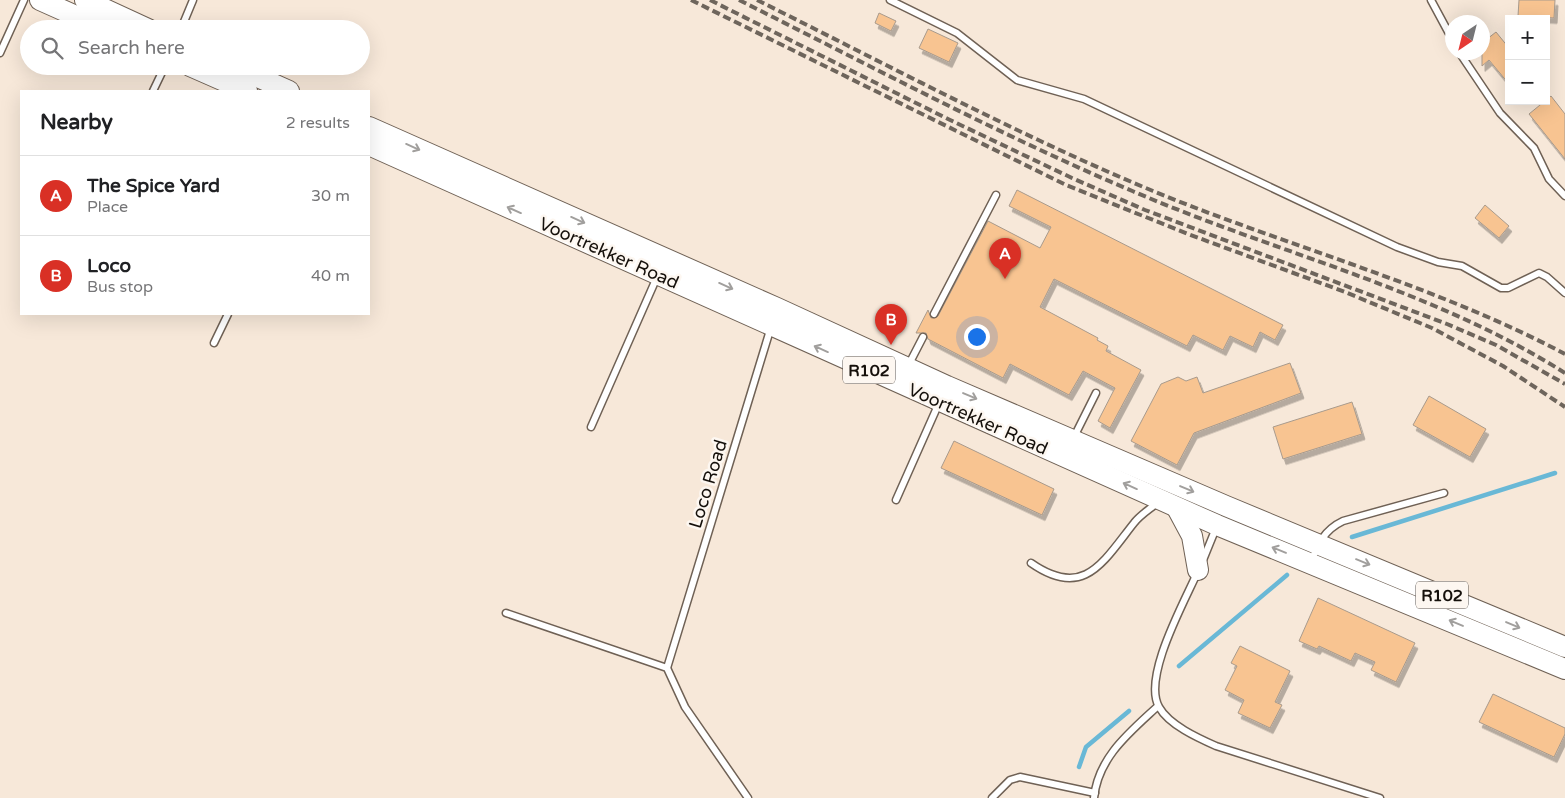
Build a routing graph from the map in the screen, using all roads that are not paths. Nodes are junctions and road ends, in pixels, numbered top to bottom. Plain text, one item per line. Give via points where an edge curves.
1 (24, 0) edge
2 (40, 0) edge
3 (85, 0) edge
4 (193, 0) edge
5 (890, 0) edge
6 (1431, 0) edge
7 (85, 20) edge
8 (128, 20) edge
9 (185, 20) edge
10 (1445, 25) edge
11 (0, 53) edge
12 (1464, 60) edge
13 (161, 75) edge
14 (211, 75) edge
15 (253, 75) edge
16 (154, 90) edge
17 (245, 90) edge
18 (287, 90) edge
19 (370, 128) edge
20 (370, 145) edge
21 (996, 195) dead end
22 (1565, 196) edge
23 (544, 215) junction
24 (662, 268) junction
25 (1565, 292) edge
26 (777, 308) junction
27 (934, 314) dead end
28 (228, 315) edge
29 (771, 327) junction
30 (923, 337) dead end
31 (214, 343) dead end
32 (907, 367) junction
33 (943, 393) junction
34 (1096, 393) dead end
35 (591, 427) dead end
36 (1068, 448) junction
37 (1444, 493) dead end
38 (896, 500) dead end
39 (1169, 504) junction
40 (1222, 516) junction
41 (1318, 544) junction
42 (1031, 563) dead end
43 (1310, 563) junction
44 (1198, 570) junction
45 (506, 613) dead end
46 (1565, 647) edge
47 (667, 668) junction
48 (1565, 669) edge
49 (1158, 706) junction
50 (1095, 796) edge
51 (748, 798) edge
52 (992, 798) edge
53 (1380, 798) edge

1 - 11 lane
2 - 7 main road
3 - 8 main road
4 - 9 lane
5 - 25 lane via 957,33 1017,80 1084,99 1407,250 1438,262 1462,266 1505,289 1534,274 1543,274
6 - 10 lane
12 - 22 lane via 1500,113 1534,148 1550,179
13 - 16 lane
14 - 17 main road
15 - 18 main road
19 -> 23 main road, Voortrekker Road / R102
23 -> 20 main road, Voortrekker Road / R102
21 - 27 lane
23 - 24 main road, Voortrekker Road / R102
24 -> 26 main road, Voortrekker Road / R102
24 - 29 main road, Voortrekker Road / R102
24 - 35 lane
26 - 29 lane, Loco Road
26 - 32 main road, Voortrekker Road / R102
28 - 31 lane
33 -> 29 main road, Voortrekker Road / R102
29 - 47 lane, Loco Road
30 - 32 lane
32 - 33 main road, Voortrekker Road / R102
33 - 36 main road, Voortrekker Road / R102
33 - 38 lane
34 - 36 lane
39 -> 36 main road, Voortrekker Road / R102
36 -> 40 main road, Voortrekker Road / R102
37 - 41 lane via 1343,521 1330,527
39 - 40 main road, Voortrekker Road / R102
39 - 42 lane via 1134,522 1096,569 1074,579 1046,574
39 - 44 main road via 1192,536
40 - 41 main road, Voortrekker Road / R102
43 -> 40 main road, Voortrekker Road / R102
40 - 44 lane
41 - 43 lane
41 -> 46 main road, Voortrekker Road / R102
48 -> 43 main road, Voortrekker Road / R102
44 - 49 lane via 1159,662 1155,679
45 - 47 lane
47 - 51 lane via 685,707
49 - 50 lane via 1113,750
49 - 53 lane via 1179,725 1216,746
50 - 52 lane via 1020,777 1010,780

